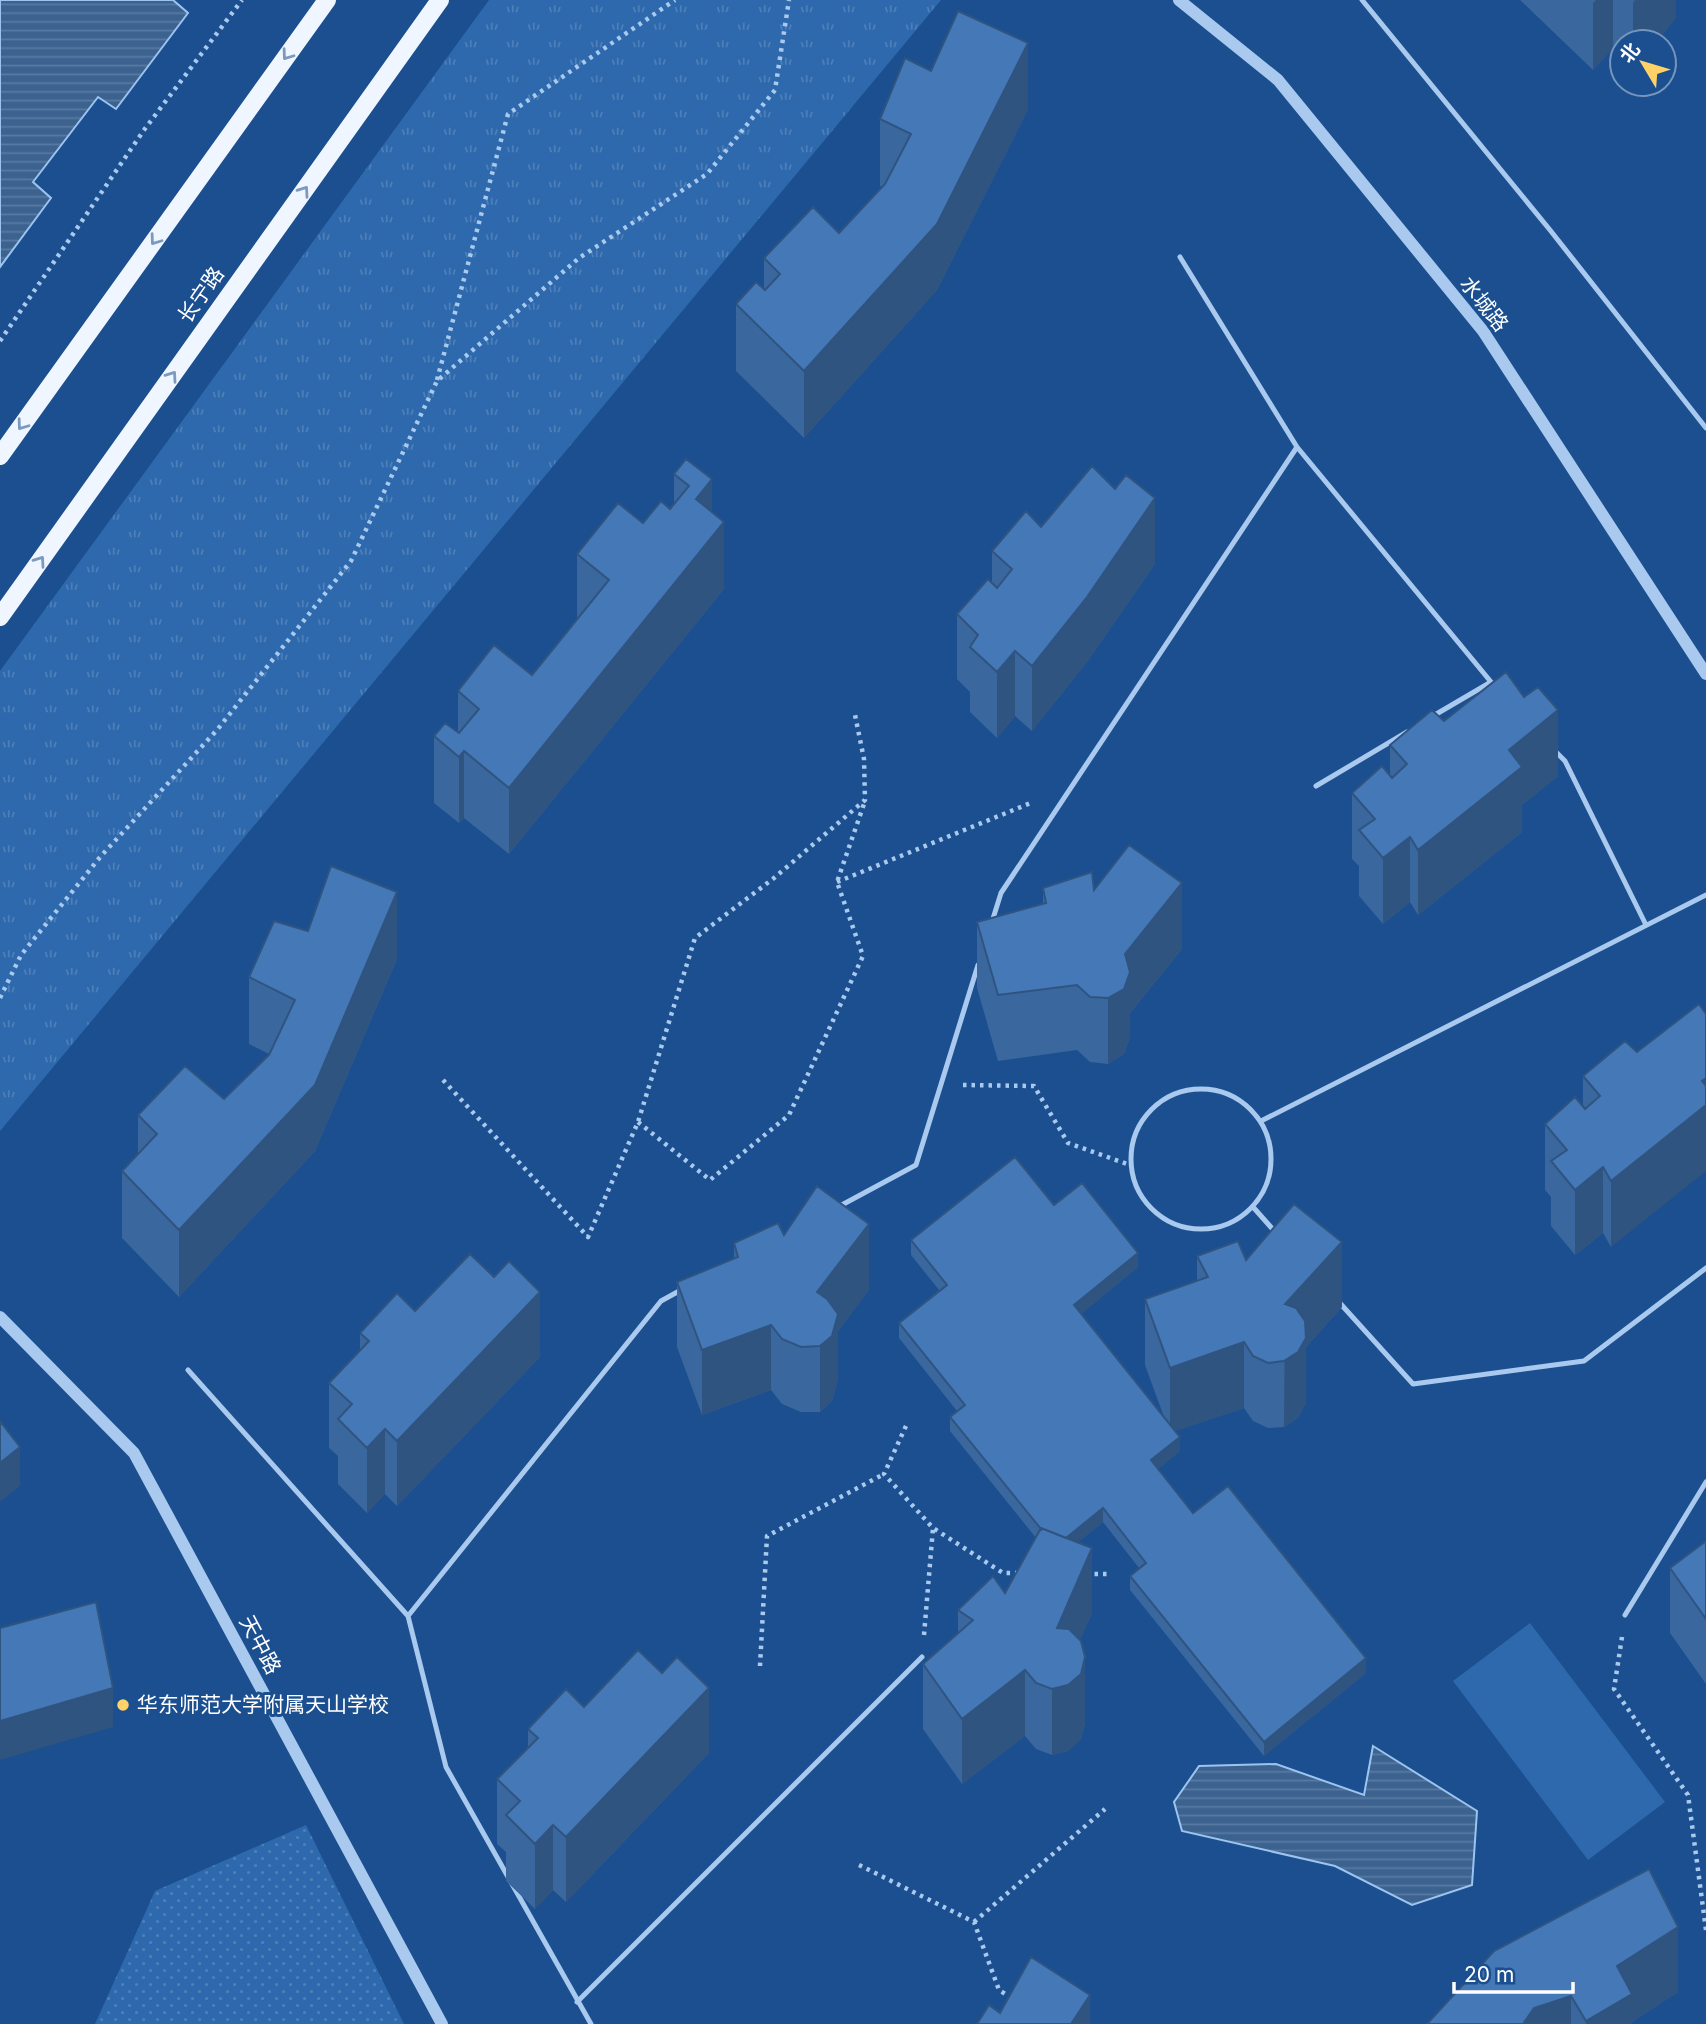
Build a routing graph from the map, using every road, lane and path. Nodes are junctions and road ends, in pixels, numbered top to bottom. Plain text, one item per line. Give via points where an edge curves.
1 (242, 0) edge
2 (327, 0) edge
3 (440, 0) edge
4 (675, 0) edge
5 (789, 0) edge
6 (1179, 0) edge
7 (1362, 0) edge
8 (1180, 257) dead end
9 (0, 341) edge
10 (437, 381) junction
11 (1706, 428) edge
12 (1297, 447) junction
13 (0, 456) edge
14 (0, 617) edge
15 (1706, 674) edge
16 (1490, 682) junction
17 (1500, 692) edge
18 (855, 715) dead end
19 (1432, 717) edge
20 (1409, 731) edge
21 (1546, 741) edge
22 (1073, 785) junction
23 (1316, 786) dead end
24 (865, 800) junction
25 (837, 882) junction
26 (1706, 895) edge
27 (1646, 925) junction
28 (989, 931) edge
29 (981, 957) dead end
30 (0, 998) edge
31 (443, 1080) dead end
32 (941, 1085) junction
33 (1261, 1121) junction
34 (638, 1122) junction
35 (1130, 1165) junction
36 (1253, 1207) junction
37 (831, 1210) edge
38 (1279, 1237) edge
39 (1706, 1268) edge
40 (685, 1288) edge
41 (1333, 1296) edge
42 (0, 1317) edge
43 (188, 1370) dead end
44 (906, 1426) dead end
45 (884, 1474) junction
46 (1706, 1482) edge
47 (933, 1528) junction
48 (1030, 1573) edge
49 (1083, 1574) edge
50 (1110, 1574) dead end
51 (1625, 1615) joint
52 (408, 1616) junction
53 (922, 1657) joint
54 (760, 1666) dead end
55 (1105, 1809) dead end
56 (859, 1865) dead end
57 (974, 1922) junction
58 (1706, 1930) edge
59 (577, 2002) junction
60 (1020, 2004) edge
61 (442, 2024) edge
62 (590, 2024) edge

1 - 9 path via 144,130
2 -> 13 main road
14 -> 3 main road, 长宁路
4 - 10 path via 508,114
5 - 10 path via 775,90 707,174 579,258
6 - 15 street, 水城路 via 1278,80 1483,331
7 - 11 lane
8 - 12 lane
10 - 30 path via 351,561 217,730 101,856 21,955
12 - 16 lane
12 - 22 lane
16 - 17 lane
16 - 19 lane
18 - 24 path via 864,759
20 - 23 lane
21 - 27 lane via 1565,761
22 - 25 path
22 - 28 lane via 1001,893
24 - 25 path
24 - 34 path via 695,938
25 - 34 path via 863,956 789,1115 709,1180
26 - 27 lane
27 - 33 lane
29 - 32 lane
31 - 34 path via 588,1237
32 - 35 path via 1034,1086 1068,1143
32 - 37 lane via 916,1165
33 - 35 lane via 1246,1103 1225,1092 1202,1088 1179,1092 1158,1103 1142,1120
33 - 36 lane via 1270,1142 1272,1165 1266,1188
35 - 36 lane via 1136,1187 1149,1207 1167,1221 1189,1229 1213,1229 1234,1222
36 - 38 lane
39 - 41 lane via 1584,1361 1413,1384
40 - 52 lane via 661,1301
42 - 61 street, 天中路 via 134,1453
43 - 52 lane
44 - 45 path
45 - 47 path
45 - 54 path via 767,1536
46 - 51 lane
47 - 48 path via 1003,1573
47 - 53 path
49 - 50 path
51 - 58 path via 1614,1689 1689,1795
52 - 59 lane via 446,1767
53 - 59 lane
55 - 57 path
56 - 57 path
57 - 60 path via 999,1990
59 - 62 lane

